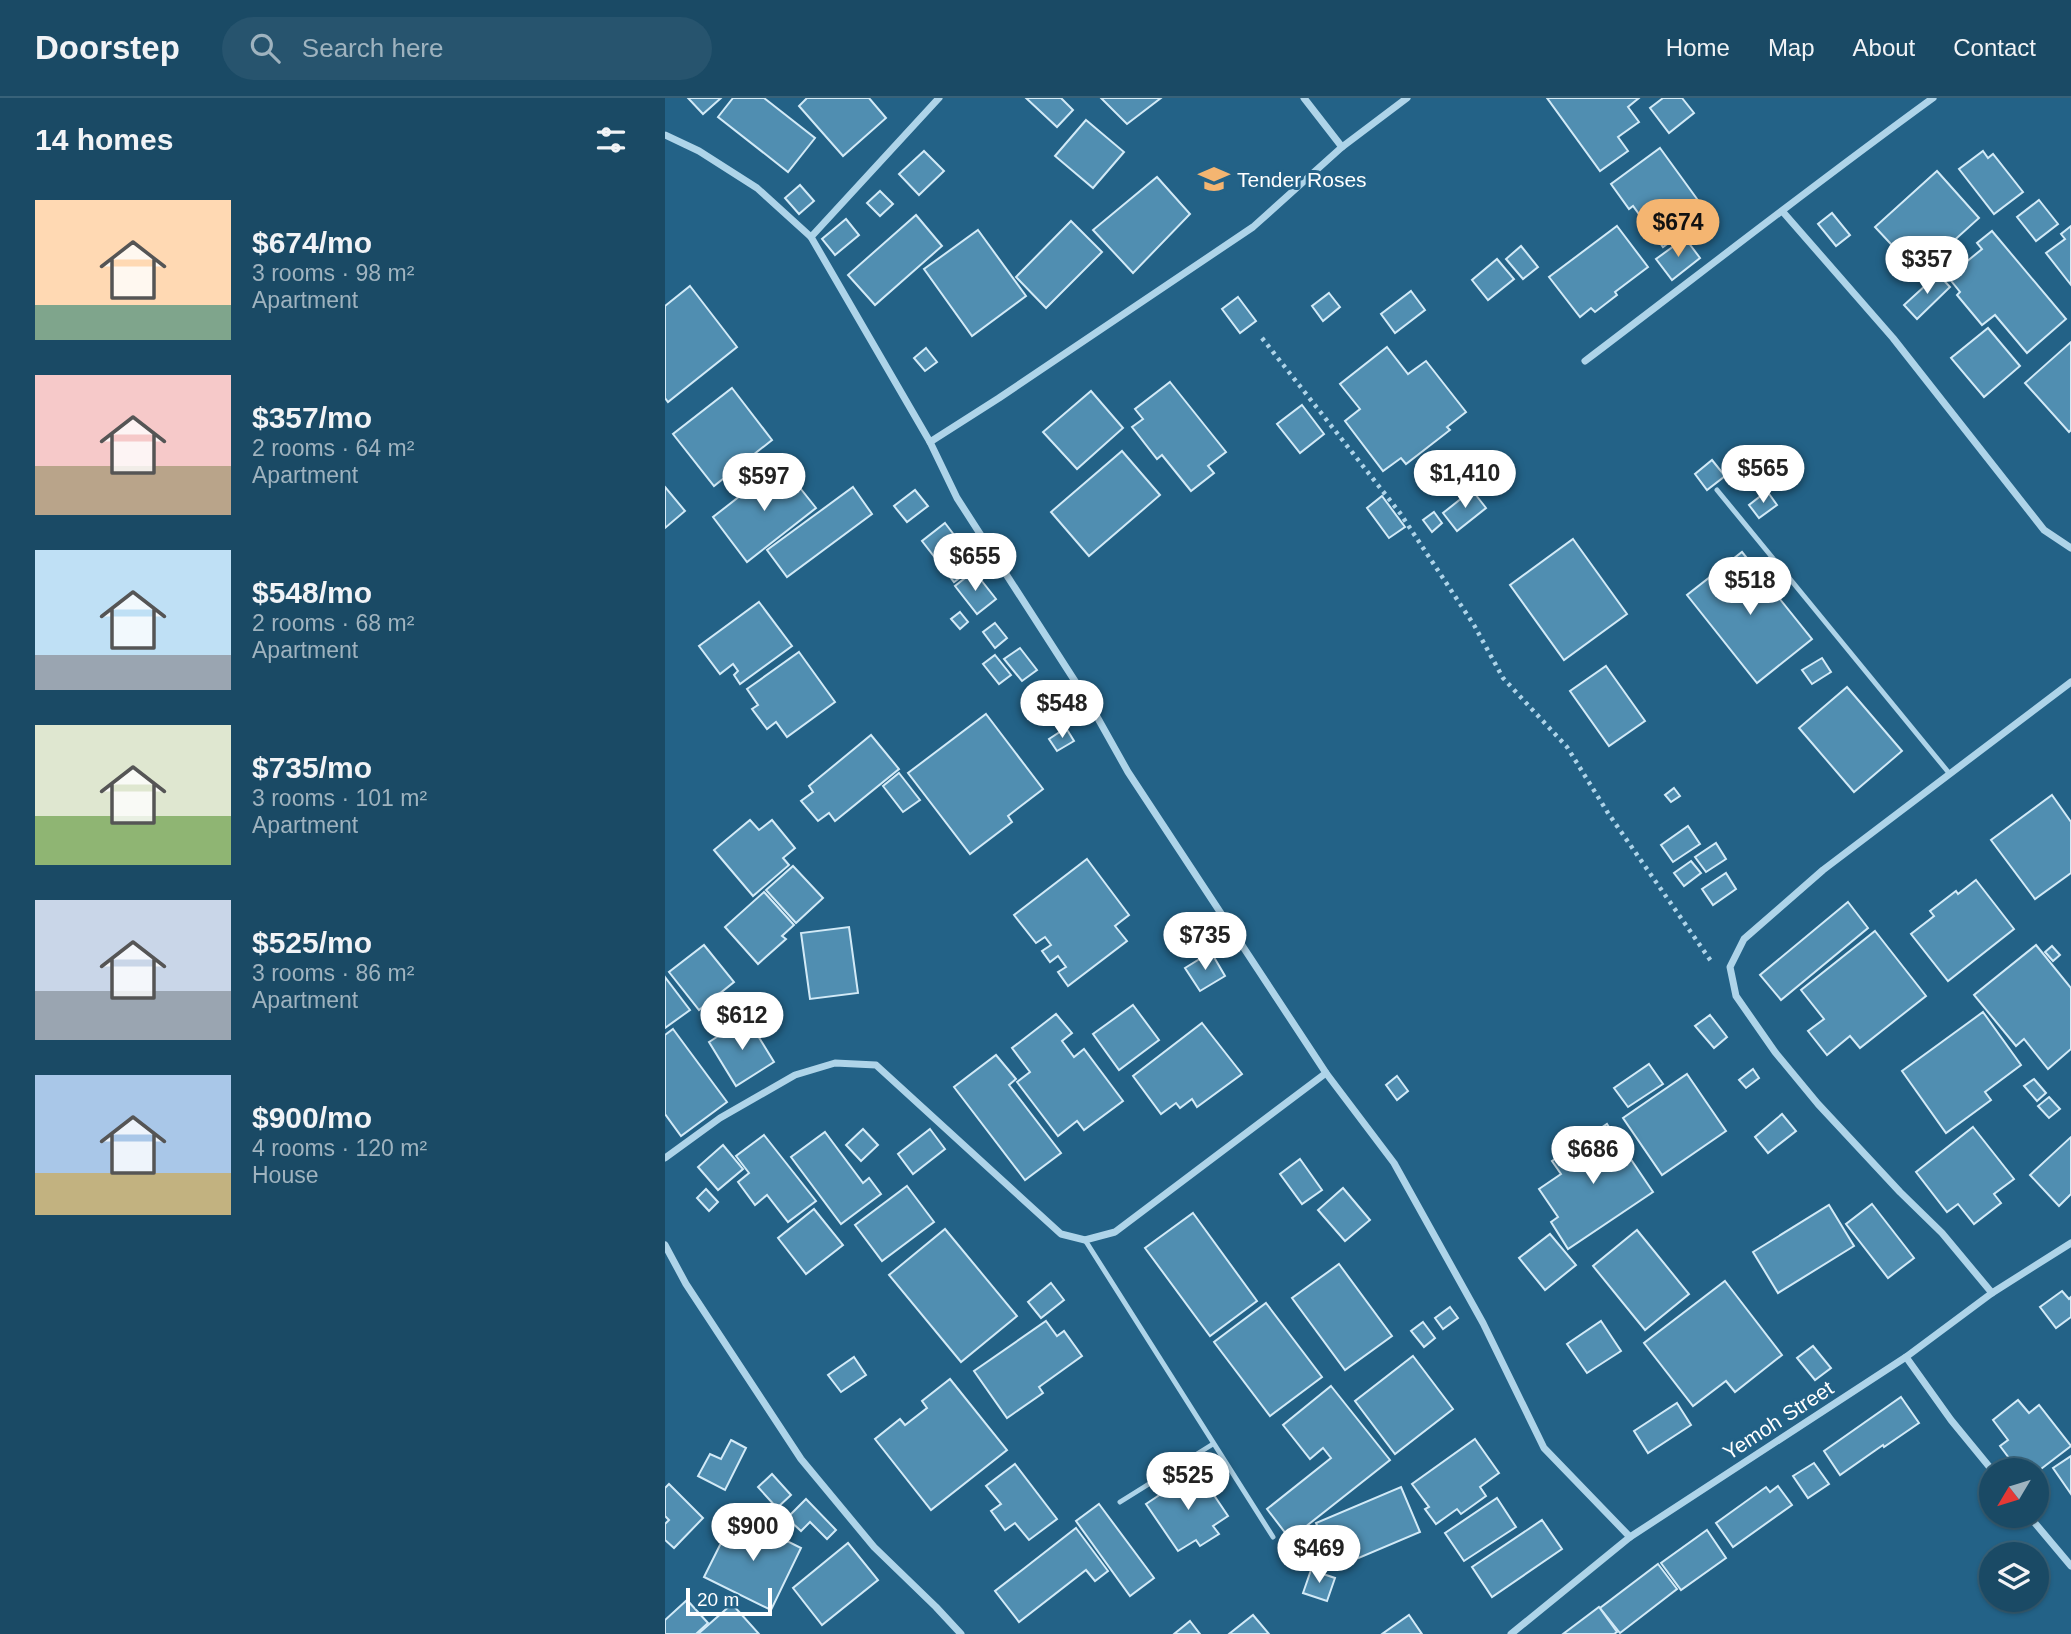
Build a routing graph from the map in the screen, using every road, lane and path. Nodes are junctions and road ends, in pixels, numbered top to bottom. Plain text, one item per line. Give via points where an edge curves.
1 (939, 98) edge
2 (1304, 98) edge
3 (1407, 98) edge
4 (1933, 98) edge
5 (665, 135) edge
6 (1342, 147) junction
7 (1783, 212) junction
8 (811, 237) junction
9 (1262, 338) dead end
10 (1585, 360) dead end
11 (930, 442) junction
12 (1717, 489) dead end
13 (2071, 548) edge
14 (2071, 682) edge
15 (1949, 773) junction
16 (1736, 996) junction
17 (1326, 1073) junction
18 (665, 1158) edge
19 (1085, 1240) junction
20 (2071, 1243) edge
21 (665, 1245) edge
22 (1992, 1293) junction
23 (1906, 1357) junction
24 (1213, 1444) junction
25 (1982, 1458) edge
26 (1120, 1503) dead end
27 (2039, 1528) edge
28 (1273, 1537) dead end
29 (1630, 1537) junction
30 (2071, 1566) edge
31 (961, 1634) edge
32 (1511, 1634) edge

1 - 8 street
2 - 6 street
3 - 6 street
4 - 7 street
5 - 8 street via 757,188
6 - 11 street via 1253,227
7 - 10 street
7 - 13 street via 1893,338 2045,530
8 - 11 street
9 - 16 path via 1400,513 1503,678 1567,747
11 - 17 street via 957,498 1091,706 1128,772
12 - 15 lane
14 - 15 street
15 - 16 street via 1823,870 1744,939 1730,967
16 - 22 street via 1818,1104 1942,1233
17 - 19 street via 1115,1232
17 - 29 street via 1394,1163 1483,1323 1544,1448
18 - 19 street via 720,1118 795,1075 835,1063 876,1065 1061,1234
19 - 24 lane
20 - 22 street, Yemoh Street
21 - 31 street via 801,1459 874,1547
22 - 23 street, Yemoh Street
23 - 25 street
23 - 29 street, Yemoh Street
24 - 26 lane
24 - 28 lane
27 - 30 street
29 - 32 street, Yemoh Street

